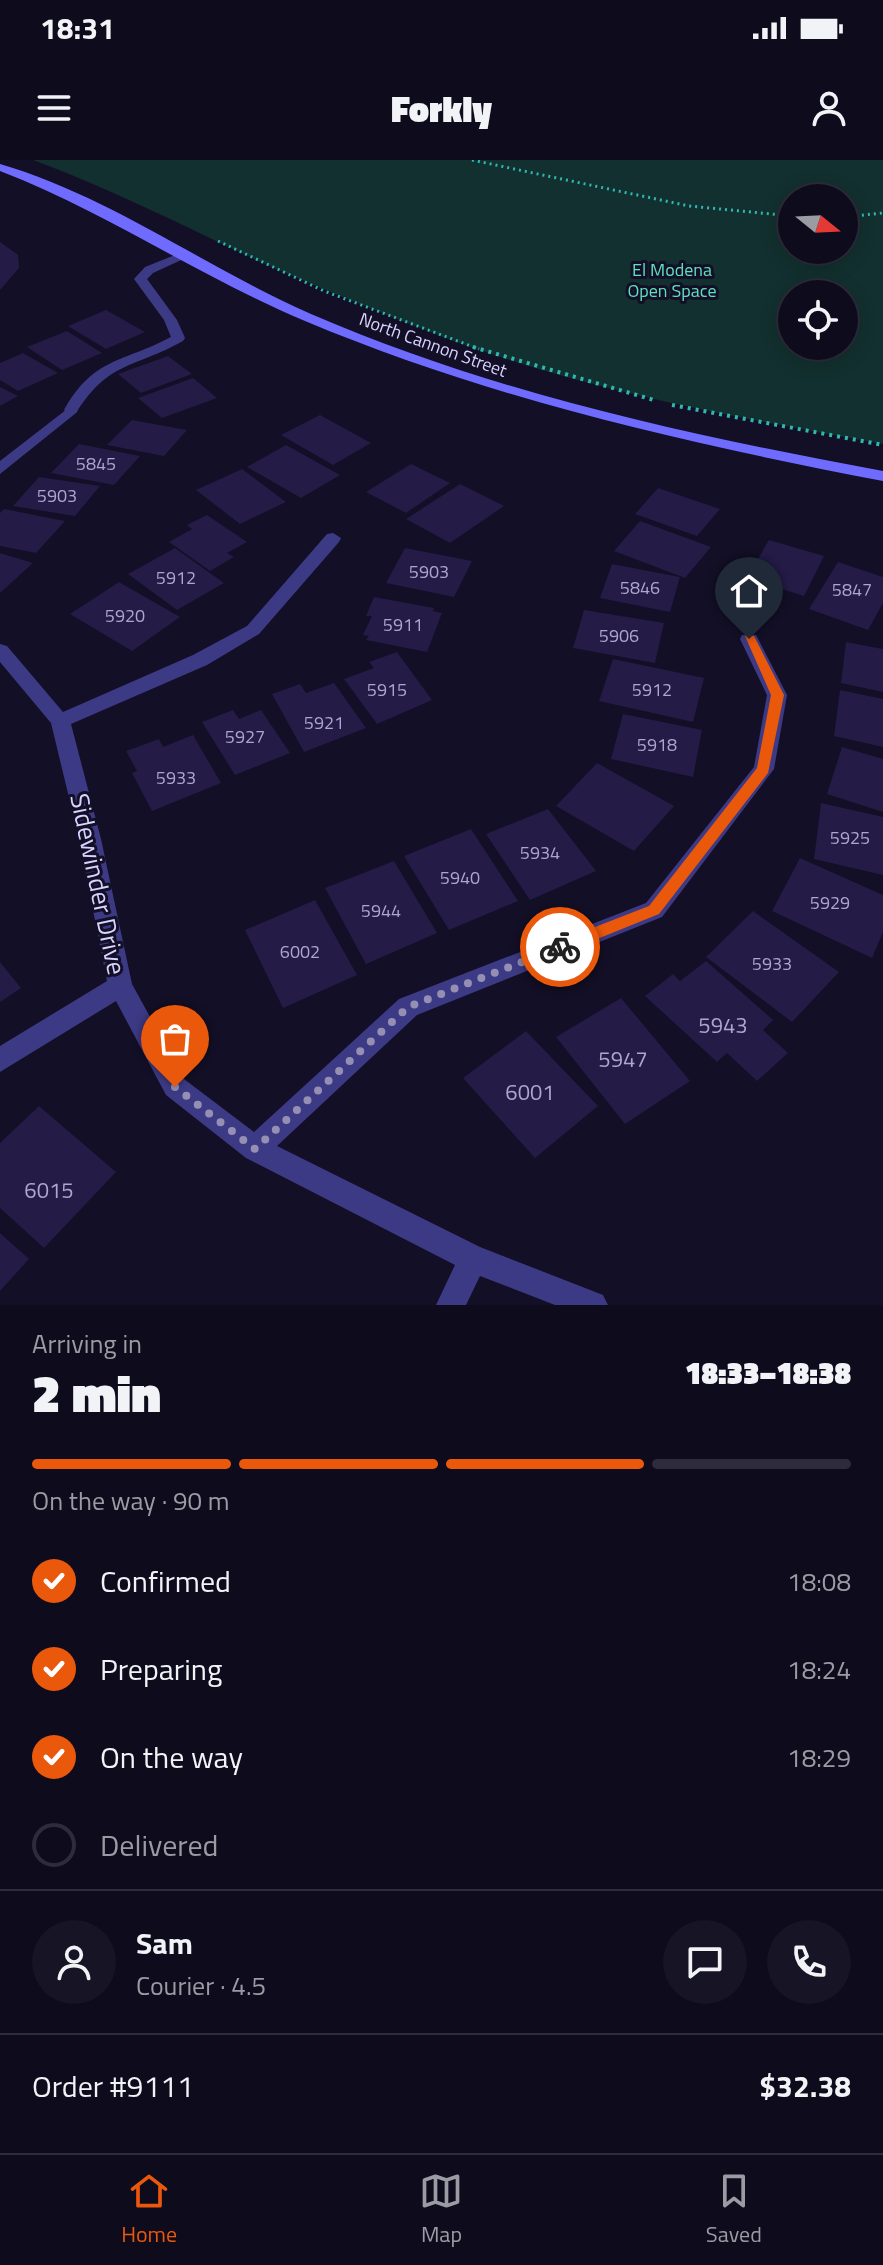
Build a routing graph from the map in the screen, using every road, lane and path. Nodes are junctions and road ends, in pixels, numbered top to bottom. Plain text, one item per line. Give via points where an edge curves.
1 (472, 160) edge
2 (0, 167) edge
3 (883, 213) edge
4 (778, 215) edge
5 (858, 216) edge
6 (213, 239) dead end
7 (184, 256) junction
8 (883, 445) edge
9 (0, 469) edge
10 (883, 476) edge
11 (333, 538) dead end
12 (749, 639) dead end
13 (0, 650) edge
14 (60, 721) junction
15 (120, 986) junction
16 (0, 1060) edge
17 (255, 1149) junction
18 (473, 1259) junction
19 (451, 1305) edge
20 (593, 1305) edge

1 - 4 path via 689,206
2 - 7 main road, North Cannon Street
3 - 5 path
6 - 8 path via 352,306 539,370 667,404
7 - 9 street via 140,279 178,338 97,373 71,410
7 - 10 main road, North Cannon Street via 365,341 500,389 670,434
11 - 14 street via 253,630 200,660
12 - 17 street via 777,695 764,769 654,910 408,1007
13 - 14 street, Sidewinder Drive
14 - 15 street, Sidewinder Drive
15 - 16 street
15 - 17 street, Sidewinder Drive via 175,1087
17 - 18 street, Sidewinder Drive
18 - 19 street
18 - 20 street, Sidewinder Drive

